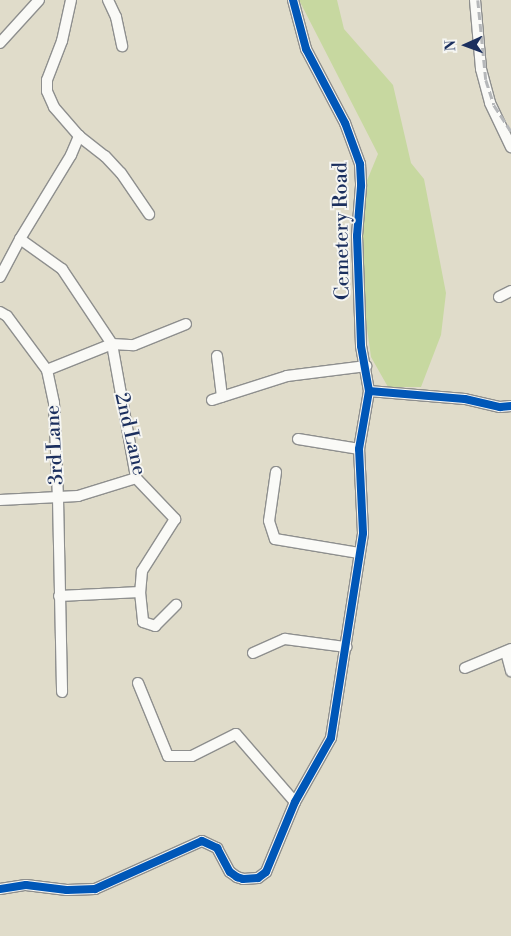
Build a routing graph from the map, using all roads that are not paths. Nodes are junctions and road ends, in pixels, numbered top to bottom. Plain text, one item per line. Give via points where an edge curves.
1 (39, 0) edge
2 (71, 0) edge
3 (108, 0) edge
4 (293, 0) edge
5 (475, 0) edge
6 (0, 43) edge
7 (122, 46) dead end
8 (78, 136) junction
9 (511, 147) edge
10 (149, 214) dead end
11 (20, 239) junction
12 (0, 277) edge
13 (511, 291) edge
14 (499, 297) dead end
15 (0, 312) edge
16 (186, 324) dead end
17 (112, 344) junction
18 (217, 356) dead end
19 (366, 366) junction
20 (47, 370) junction
21 (370, 391) junction
22 (511, 406) edge
23 (298, 439) dead end
24 (359, 449) junction
25 (276, 472) dead end
26 (136, 478) junction
27 (58, 498) junction
28 (0, 500) edge
29 (360, 553) junction
30 (140, 592) junction
31 (59, 596) junction
32 (176, 605) dead end
33 (346, 647) junction
34 (508, 651) edge
35 (254, 653) dead end
36 (465, 668) dead end
37 (511, 670) edge
38 (138, 683) dead end
39 (62, 692) dead end
40 (295, 802) junction
41 (0, 889) edge

1 - 6 street
2 - 8 street via 62,41 47,80 47,91 54,107
3 - 7 street via 116,17
4 - 19 street, Cemetery Road via 306,49 345,122 360,164 357,236 361,346
5 - 9 street via 481,69 490,103
8 - 10 street via 121,173
8 - 11 street via 71,155
11 - 12 street
11 - 17 street, 2nd Lane via 62,269
13 - 14 street
15 - 20 street, 3rd Lane via 7,316
16 - 17 street via 134,345
17 - 20 street
17 - 26 street, 2nd Lane
18 - 19 street via 217,399 287,376
19 - 21 street, Cemetery Road
20 - 27 street, 3rd Lane via 54,403
21 - 22 street
21 - 24 street, Cemetery Road
23 - 24 street
24 - 29 street, Cemetery Road via 363,533
25 - 29 street via 269,521 275,539
26 - 27 street via 78,496
26 - 30 street, 2nd Lane via 175,519 142,571
27 - 28 street
27 - 31 street, 3rd Lane
29 - 33 street, Cemetery Road
30 - 31 street
30 - 32 street via 143,622 155,626
31 - 39 street, 3rd Lane
33 - 35 street via 285,639
33 - 40 street, Cemetery Road via 331,738
34 - 36 street
34 - 37 street
38 - 40 street via 168,756 192,756 236,734
40 - 41 street, Cemetery Road via 273,859 266,872 258,878 243,880 237,877 230,872 217,848 202,842 95,889 67,890 26,885

